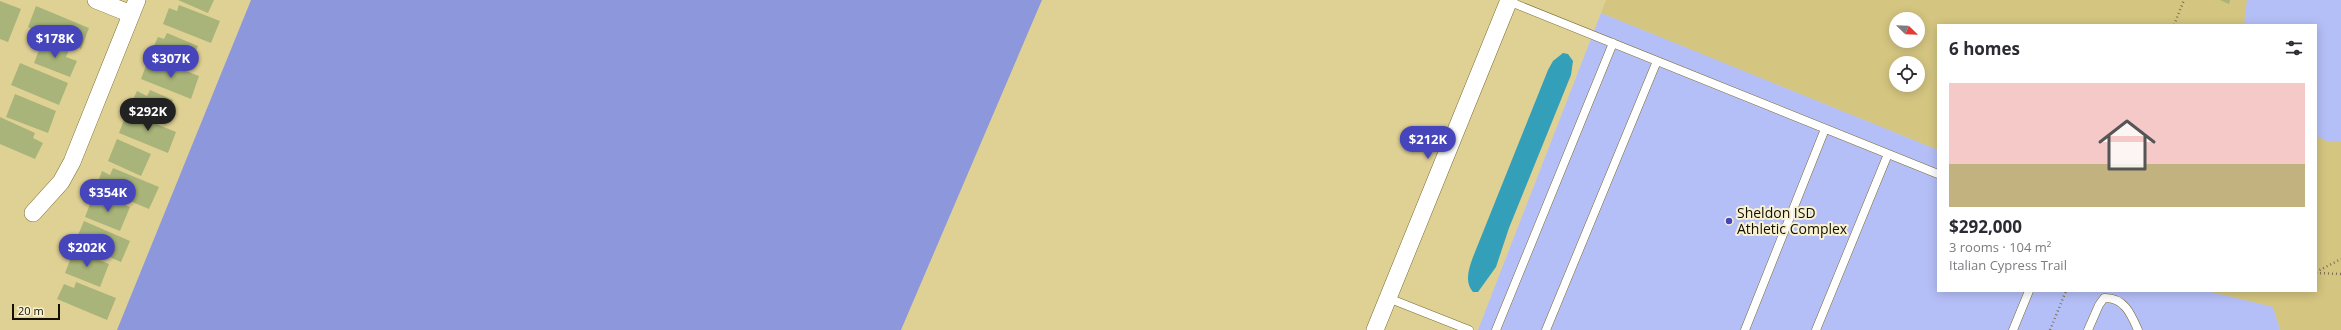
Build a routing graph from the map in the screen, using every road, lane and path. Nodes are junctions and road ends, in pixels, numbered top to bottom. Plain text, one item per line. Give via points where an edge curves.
1 (96, 0) edge
2 (1508, 0) edge
3 (2184, 0) edge
4 (134, 7) edge
5 (2174, 24) edge
6 (1613, 43) junction
7 (1657, 61) junction
8 (1825, 128) junction
9 (1888, 154) junction
10 (1937, 174) edge
11 (33, 213) dead end
12 (2341, 259) edge
13 (2317, 271) edge
14 (2317, 272) edge
15 (2341, 274) edge
16 (2029, 292) edge
17 (2066, 292) edge
18 (1388, 298) junction
19 (1375, 330) edge
20 (1469, 330) edge
21 (1496, 330) edge
22 (1546, 330) edge
23 (1745, 330) edge
24 (1816, 330) edge
25 (2013, 330) edge
26 (2050, 330) edge
27 (2088, 330) edge
28 (2138, 330) edge

1 - 4 street
2 - 6 lane
2 - 18 street
3 - 5 path
4 - 11 street via 72,162 61,182
6 - 7 lane
6 - 21 lane
7 - 8 lane
7 - 22 lane
8 - 9 lane
8 - 23 lane
9 - 10 lane
9 - 24 lane
12 - 13 path
14 - 15 path
16 - 25 lane
17 - 26 path
18 - 19 street
18 - 20 lane
27 - 28 lane via 2104,298 2121,302 2130,311

